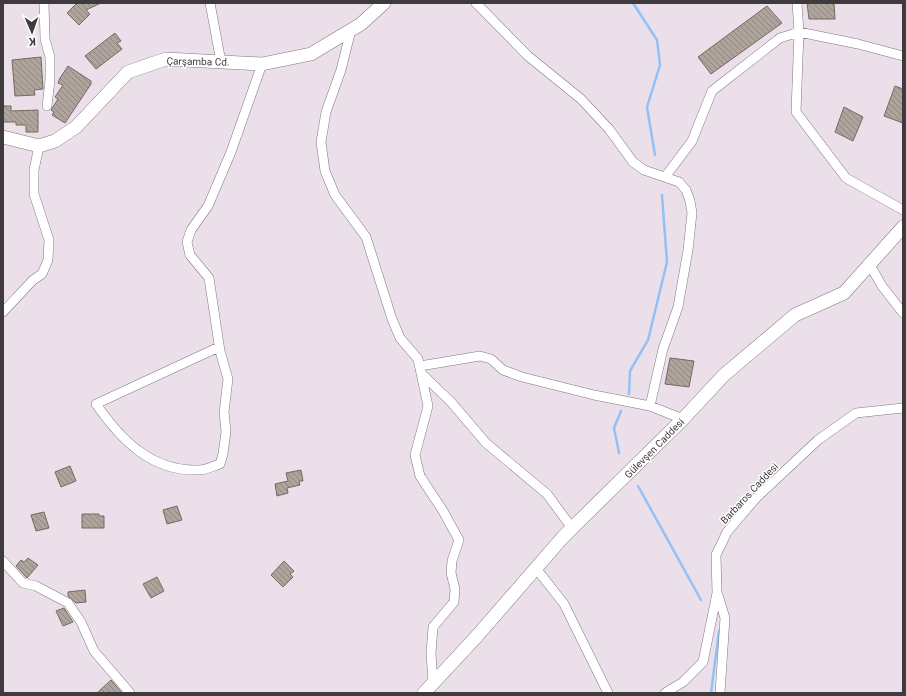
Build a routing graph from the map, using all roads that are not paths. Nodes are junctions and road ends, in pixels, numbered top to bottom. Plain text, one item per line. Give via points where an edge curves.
1 (44, 3) edge
2 (210, 3) edge
3 (384, 3) edge
4 (476, 3) edge
5 (797, 3) edge
6 (351, 30) junction
7 (799, 32) junction
8 (903, 56) edge
9 (221, 62) junction
10 (262, 64) junction
11 (47, 106) dead end
12 (3, 137) edge
13 (38, 146) junction
14 (665, 177) junction
15 (903, 210) edge
16 (903, 227) edge
17 (870, 265) junction
18 (3, 312) edge
19 (903, 313) edge
20 (219, 347) junction
21 (421, 370) junction
22 (650, 406) junction
23 (903, 408) edge
24 (683, 419) junction
25 (572, 528) junction
26 (3, 561) edge
27 (535, 568) junction
28 (717, 594) junction
29 (433, 682) junction
30 (130, 693) edge
31 (424, 693) edge
32 (608, 693) edge
33 (665, 693) edge
34 (720, 693) edge

1 - 11 street via 45,39 50,57
2 - 9 street
3 - 6 street, Çarşamba Cd.
4 - 14 street via 528,56 581,99 610,129 633,162 644,170
5 - 7 street
6 - 10 street, Çarşamba Cd. via 311,54
6 - 21 street via 341,70 326,112 321,142 325,171 335,195 366,237 400,338 418,358
7 - 8 street
7 - 14 street via 780,38 712,91 692,141
7 - 15 street via 796,112 846,178
9 - 10 street, Çarşamba Cd.
9 - 13 street, Çarşamba Cd. via 166,59 128,72 76,127 55,141
10 - 20 street via 231,152 208,206 191,230 187,242 190,255 210,278
12 - 13 street
13 - 18 street via 34,194 49,240 48,260 42,274
14 - 22 street via 679,182 686,190 692,221 678,307 663,349
16 - 17 street, Gülevşen Caddesi
17 - 19 street via 882,286
17 - 24 street, Gülevşen Caddesi via 844,293 795,315 724,375
20 - 20 street via 228,379 225,405 226,432 220,464 200,470 171,468 158,463 142,454 111,424 96,404
21 - 22 street via 480,356 491,359 503,370 522,377
21 - 25 street via 486,443 546,494
21 - 29 street via 428,406 415,455 420,476 459,540 451,573 455,588 454,602 434,627 431,653
22 - 24 street
23 - 28 street, Barbaros Caddesi via 856,414 818,440 756,498 727,532 716,555
24 - 25 street, Gülevşen Caddesi
25 - 27 street, Gülevşen Caddesi
26 - 30 street via 23,583 36,586 68,603 81,622 94,651
27 - 29 street, Gülevşen Caddesi via 478,636
27 - 32 street via 564,604
28 - 33 street, Barbaros Caddesi via 703,662 683,682
28 - 34 street via 725,618
29 - 31 street, Gülevşen Caddesi

